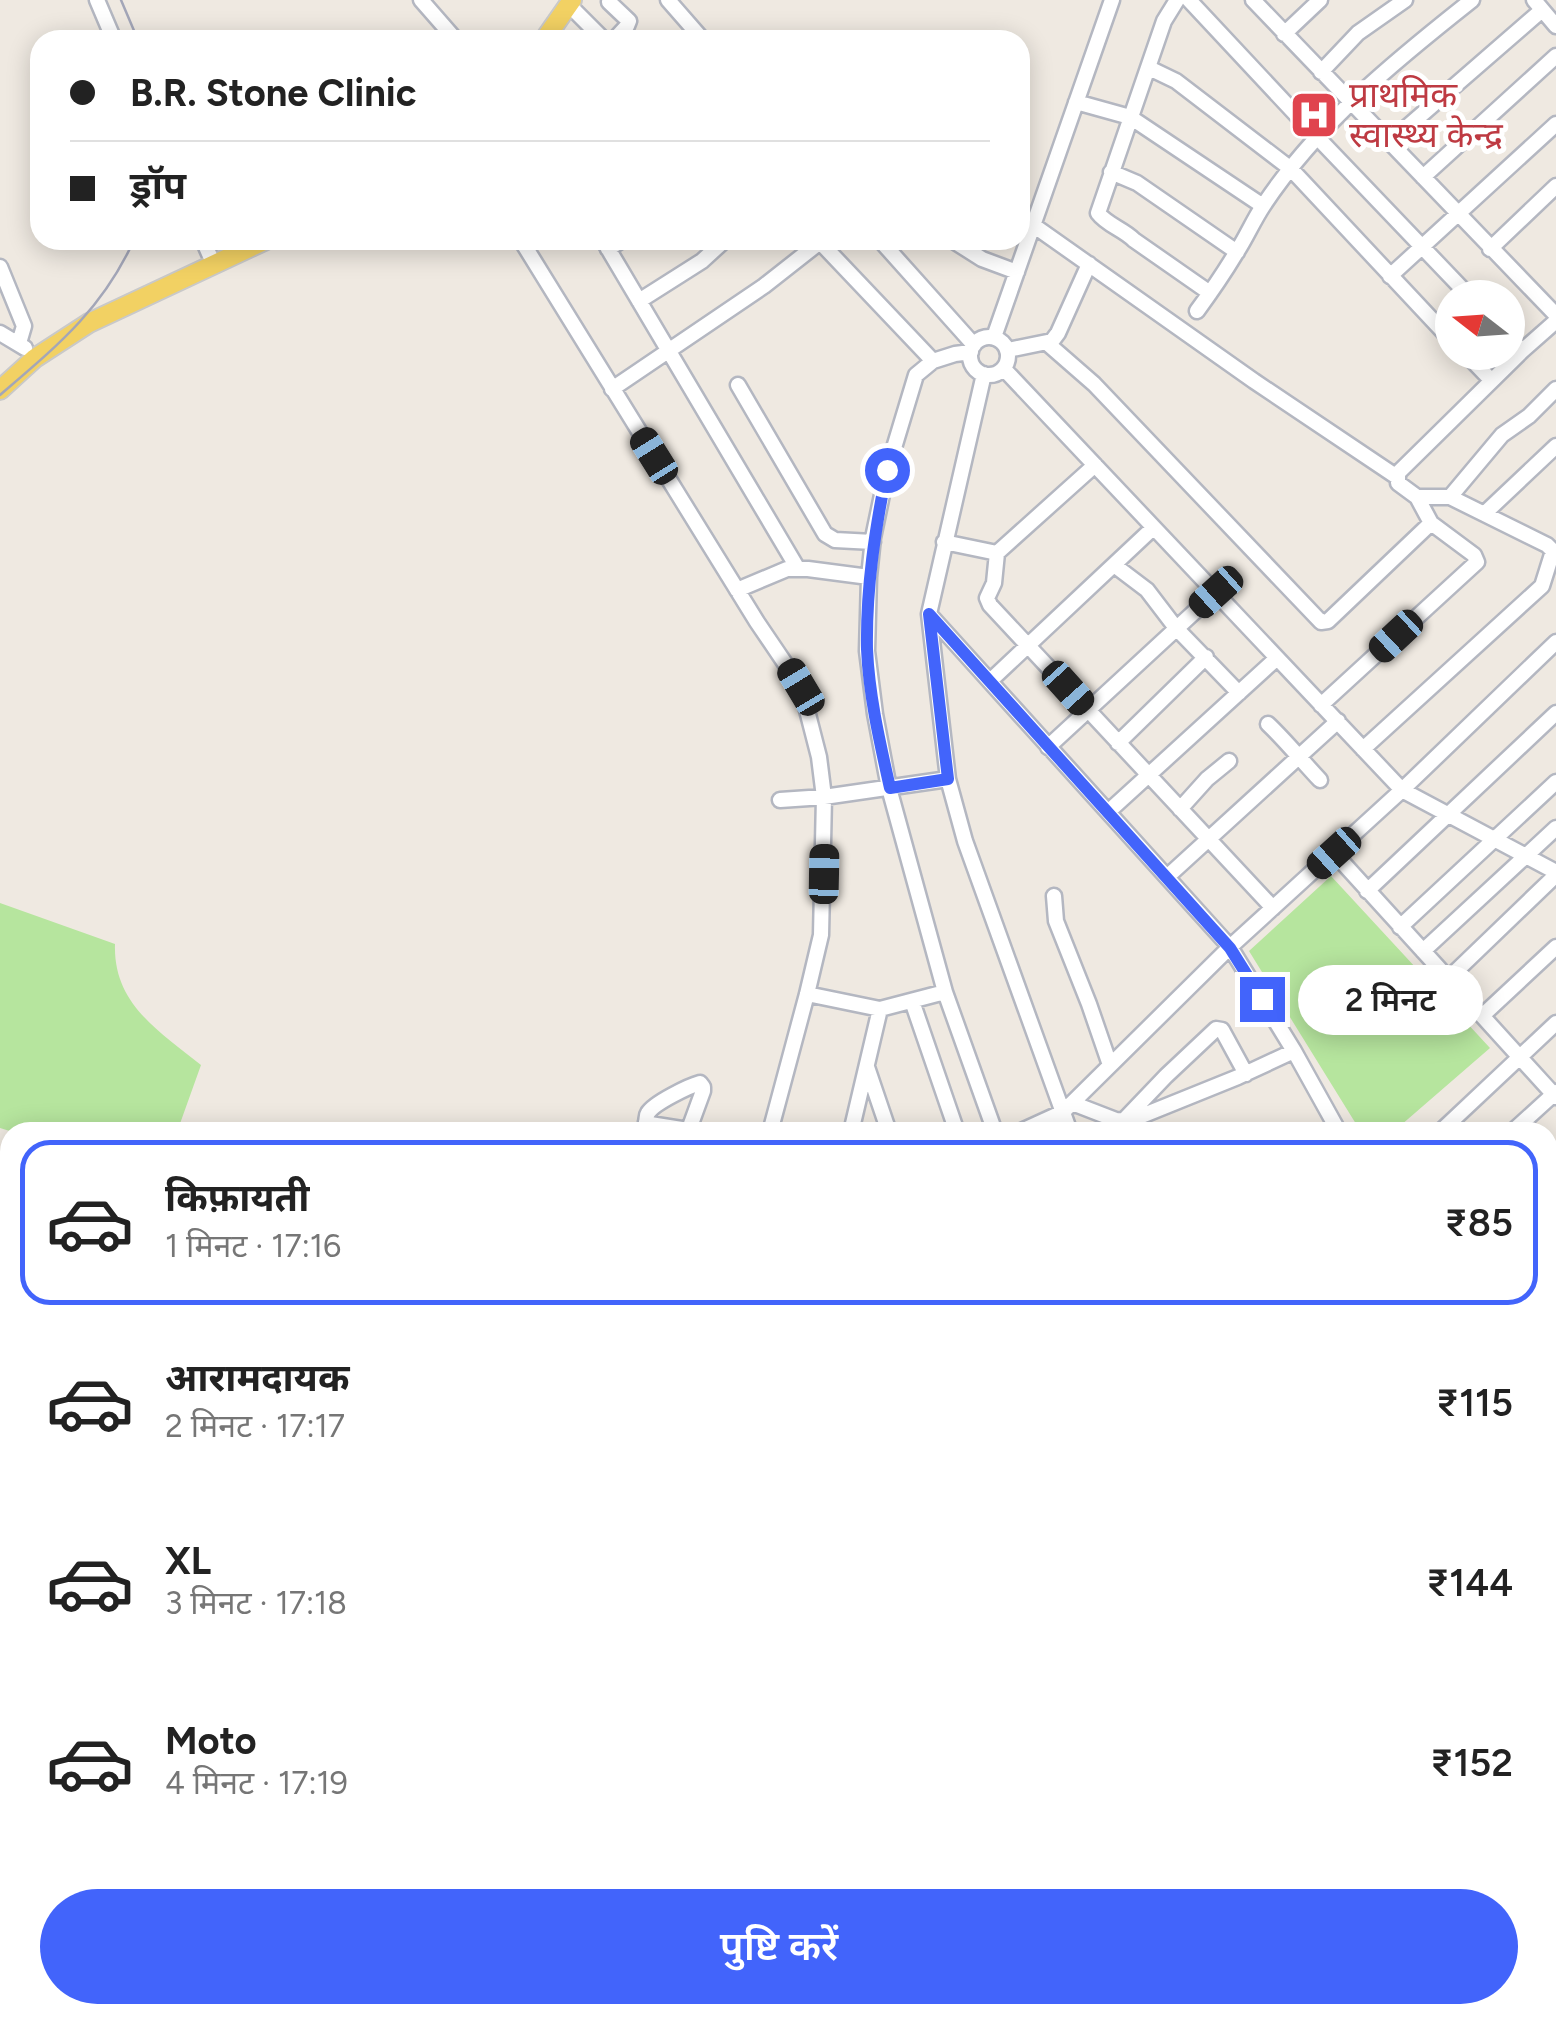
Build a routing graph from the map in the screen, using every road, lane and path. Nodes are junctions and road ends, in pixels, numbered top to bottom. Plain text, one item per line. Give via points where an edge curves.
1 (97, 0) edge
2 (421, 0) edge
3 (668, 0) edge
4 (1112, 0) edge
5 (1176, 0) edge
6 (1189, 0) edge
7 (1253, 0) edge
8 (1320, 0) edge
9 (1405, 0) edge
10 (1472, 0) edge
11 (564, 2) edge
12 (609, 2) edge
13 (1538, 5) edge
14 (1556, 26) edge
15 (110, 30) edge
16 (447, 30) edge
17 (543, 30) edge
18 (549, 30) edge
19 (593, 30) edge
20 (623, 30) edge
21 (694, 30) edge
22 (1284, 34) junction
23 (1556, 56) edge
24 (1149, 68) junction
25 (1321, 72) junction
26 (1076, 102) junction
27 (1352, 102) junction
28 (1130, 116) junction
29 (1556, 124) edge
30 (1318, 138) junction
31 (1390, 142) junction
32 (1291, 169) junction
33 (1111, 172) junction
34 (1423, 176) junction
35 (1556, 186) edge
36 (1263, 206) junction
37 (1458, 214) junction
38 (1033, 225) junction
39 (1030, 234) edge
40 (1422, 246) junction
41 (1490, 249) junction
42 (528, 250) edge
43 (608, 250) edge
44 (707, 250) edge
45 (808, 250) edge
46 (827, 250) edge
47 (892, 250) edge
48 (967, 250) edge
49 (1024, 250) edge
50 (1237, 252) junction
51 (209, 254) edge
52 (1089, 264) junction
53 (0, 266) edge
54 (1017, 272) junction
55 (1390, 276) junction
56 (1454, 280) edge
57 (1210, 293) junction
58 (639, 301) junction
59 (1197, 311) dead end
60 (1556, 318) edge
61 (1435, 322) edge
62 (0, 333) edge
63 (994, 337) junction
64 (1047, 343) junction
65 (1525, 347) edge
66 (972, 348) junction
67 (668, 350) junction
68 (1008, 350) junction
69 (28, 352) junction
70 (933, 362) junction
71 (1004, 369) junction
72 (1481, 370) edge
73 (1501, 370) edge
74 (984, 374) junction
75 (0, 380) edge
76 (1491, 380) junction
77 (738, 385) dead end
78 (612, 389) junction
79 (0, 390) edge
80 (1556, 390) edge
81 (1556, 446) edge
82 (1095, 466) junction
83 (1397, 476) junction
84 (1417, 497) junction
85 (1450, 497) junction
86 (1484, 514) junction
87 (1431, 522) junction
88 (1153, 528) junction
89 (873, 542) junction
90 (944, 542) junction
91 (1555, 552) edge
92 (996, 553) junction
93 (1114, 565) junction
94 (798, 569) junction
95 (869, 578) junction
96 (737, 590) junction
97 (1216, 592) junction
98 (929, 614) junction
99 (1176, 628) junction
100 (1556, 642) edge
101 (1029, 645) junction
102 (1206, 657) junction
103 (1277, 658) junction
104 (990, 681) junction
105 (1238, 693) junction
106 (1321, 705) junction
107 (1087, 710) junction
108 (1556, 714) edge
109 (1338, 721) junction
110 (1268, 724) dead end
111 (1118, 744) junction
112 (1048, 747) junction
113 (1362, 748) junction
114 (1299, 758) junction
115 (1228, 761) dead end
116 (1148, 775) junction
117 (948, 779) junction
118 (1320, 780) dead end
119 (1556, 782) edge
120 (890, 788) junction
121 (1402, 790) junction
122 (824, 797) junction
123 (780, 800) dead end
124 (1180, 809) junction
125 (1108, 812) junction
126 (1448, 815) junction
127 (1556, 828) edge
128 (1208, 839) junction
129 (1495, 840) junction
130 (1334, 853) junction
131 (1526, 856) junction
132 (1556, 874) edge
133 (1166, 877) junction
134 (1368, 891) junction
135 (1054, 896) dead end
136 (1274, 908) junction
137 (1400, 927) junction
138 (1556, 947) edge
139 (1230, 948) junction
140 (1423, 951) junction
141 (1448, 978) junction
142 (945, 992) junction
143 (808, 994) junction
144 (912, 1001) junction
145 (880, 1009) junction
146 (1482, 1015) junction
147 (1556, 1023) edge
148 (1294, 1051) junction
149 (1520, 1056) junction
150 (866, 1063) junction
151 (1110, 1065) junction
152 (1246, 1074) junction
153 (1555, 1094) edge
154 (1068, 1108) junction
155 (773, 1122) edge
156 (852, 1122) edge
157 (886, 1122) edge
158 (954, 1122) edge
159 (990, 1122) edge
160 (1040, 1122) edge
161 (1069, 1122) edge
162 (1111, 1122) edge
163 (1130, 1122) edge
164 (1132, 1122) edge
165 (1328, 1122) edge
166 (1451, 1122) edge
167 (1523, 1122) edge

1 - 15 street
2 - 16 street
3 - 21 street
4 - 26 street
5 - 24 street
6 - 30 street
7 - 22 street
8 - 22 street
9 - 25 street via 1358,33
10 - 27 street
11 - 17 main road
11 - 18 main road
11 - 19 street
12 - 20 street via 628,21
13 - 14 street
13 - 31 street
22 - 25 street
23 - 34 street
24 - 28 street
24 - 32 street via 1176,80
25 - 27 street
26 - 28 street
26 - 38 street
27 - 30 street
27 - 31 street
28 - 33 street
28 - 36 street
29 - 37 street
30 - 32 street
30 - 40 street
31 - 34 street
32 - 36 street
32 - 55 street
33 - 50 street
33 - 57 street via 1100,217
34 - 37 street
35 - 41 street
36 - 50 street
37 - 40 street
37 - 41 street
38 - 39 street
38 - 52 street
40 - 55 street
40 - 56 street
41 - 60 street
42 - 78 street
43 - 58 street
44 - 58 street
45 - 67 street
46 - 70 street
47 - 66 street
48 - 54 street
49 - 54 street
50 - 57 street
51 - 69 main road
52 - 64 street via 1058,333
52 - 83 street
53 - 69 street
54 - 63 street
55 - 61 street
57 - 59 street
58 - 67 street
60 - 65 street
62 - 69 street
63 - 66 street
63 - 68 street
64 - 68 street
64 - 87 street via 1321,622
66 - 70 street
66 - 74 street via 971,362
67 - 78 street
67 - 94 street
68 - 71 street
69 - 75 main road
69 - 79 main road
70 - 89 street via 916,375
71 - 74 street
71 - 82 street
72 - 76 street
73 - 76 street
74 - 90 street
76 - 83 street
77 - 89 street via 825,534
78 - 96 street
80 - 85 street via 1502,435
81 - 86 street
82 - 88 street
82 - 92 street
83 - 84 street
84 - 85 street
84 - 87 street
85 - 86 street
86 - 91 street
87 - 106 street via 1477,562
88 - 93 street
88 - 97 street
89 - 95 street
90 - 92 street
90 - 98 street
91 - 113 street via 1542,586
92 - 101 street via 987,600
93 - 99 street via 1146,590
93 - 101 street
94 - 95 street
94 - 96 street
95 - 120 street via 867,651
96 - 122 street via 801,687
97 - 99 street
97 - 103 street
98 - 104 street
98 - 117 street
99 - 102 street
99 - 107 street
100 - 121 street
101 - 104 street
101 - 107 street
102 - 105 street
102 - 111 street
103 - 105 street
103 - 106 street
104 - 112 street
105 - 116 street
106 - 109 street
107 - 111 street
107 - 112 street
108 - 126 street
109 - 113 street
109 - 114 street
110 - 114 street
111 - 116 street
112 - 125 street
113 - 121 street
114 - 118 street
114 - 128 street
115 - 124 street
116 - 124 street
116 - 125 street
117 - 120 street
117 - 154 street
119 - 129 street
120 - 122 street
120 - 142 street
121 - 126 street
121 - 130 street
122 - 123 street
122 - 143 street via 821,935
124 - 128 street
125 - 133 street
126 - 129 street
126 - 134 street
127 - 131 street
128 - 133 street
128 - 136 street
129 - 131 street
129 - 137 street
130 - 134 street
130 - 136 street
131 - 132 street
131 - 140 street
132 - 141 street
133 - 139 street
134 - 137 street
135 - 151 street via 1056,921
136 - 139 street
137 - 140 street
138 - 146 street
139 - 148 street
139 - 151 street
140 - 141 street
141 - 146 street
142 - 144 street
142 - 159 street
143 - 145 street
143 - 155 street
144 - 145 street
144 - 158 street
145 - 150 street
146 - 149 street
147 - 149 street
148 - 152 street
148 - 165 street
149 - 153 street
149 - 166 street
150 - 156 street
150 - 157 street
151 - 154 street
152 - 163 street via 1216,1029
152 - 164 street
153 - 167 street
154 - 160 street
154 - 161 street
154 - 162 street

